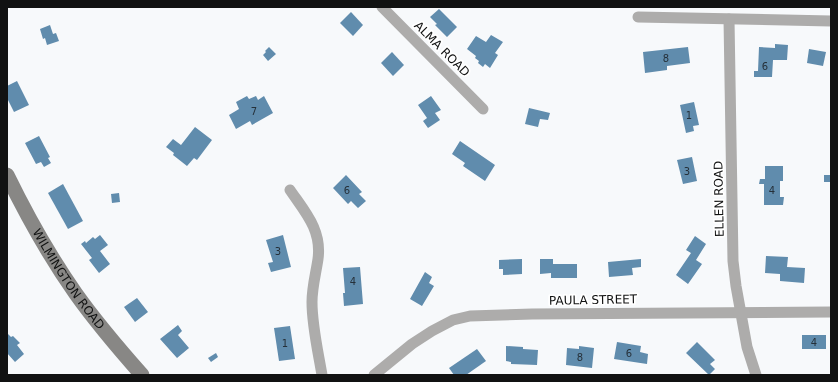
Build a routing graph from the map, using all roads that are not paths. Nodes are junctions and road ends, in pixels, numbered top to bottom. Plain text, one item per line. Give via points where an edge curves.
1 (382, 7) edge
2 (638, 17) dead end
3 (729, 19) junction
4 (831, 21) edge
5 (483, 109) dead end
6 (9, 184) edge
7 (290, 190) dead end
8 (741, 312) junction
9 (831, 312) edge
10 (142, 375) edge
11 (322, 375) edge
12 (374, 375) edge
13 (756, 375) edge

1 - 5 street, ALMA ROAD
2 - 3 street
3 - 4 street
3 - 8 street, ELLEN ROAD via 733,261
6 - 10 main road, WILMINGTON ROAD via 76,294
7 - 11 street via 311,222 319,242 312,304
8 - 9 street, PAULA STREET
8 - 12 street, PAULA STREET via 465,317 432,331
8 - 13 street, ELLEN ROAD via 747,347

